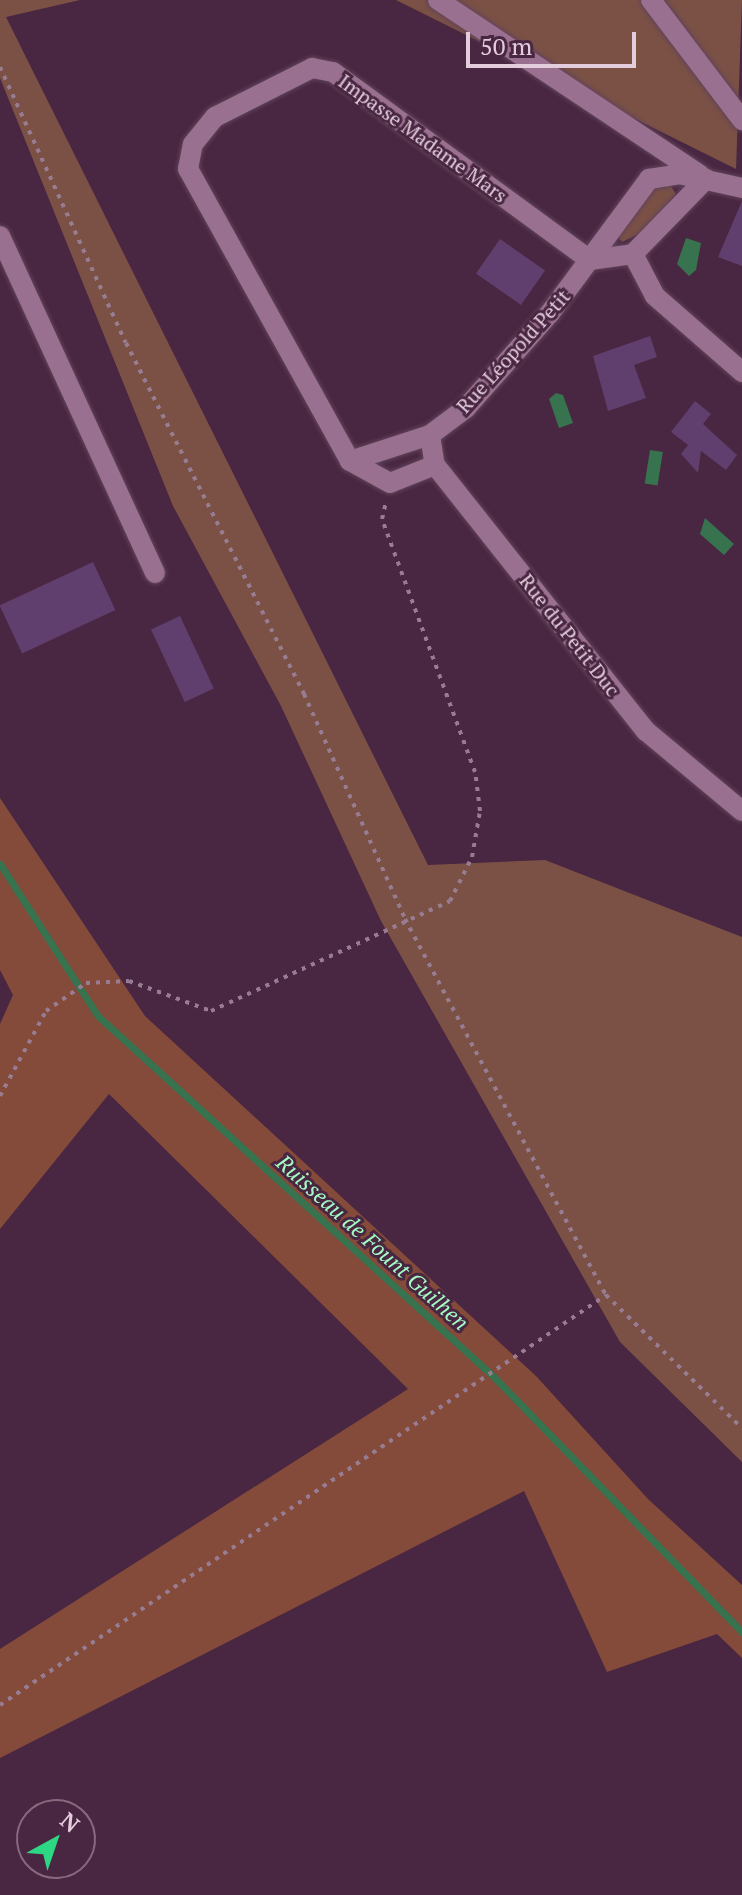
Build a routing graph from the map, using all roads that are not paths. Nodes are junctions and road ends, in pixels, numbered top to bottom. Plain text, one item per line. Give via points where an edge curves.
1 (438, 0) edge
2 (651, 0) edge
3 (742, 120) edge
4 (706, 179) junction
5 (742, 188) edge
6 (0, 236) edge
7 (633, 254) junction
8 (590, 260) junction
9 (742, 372) edge
10 (430, 435) junction
11 (350, 461) junction
12 (435, 465) junction
13 (155, 573) dead end
14 (742, 811) edge

1 - 4 street
2 - 3 street
4 - 5 street
4 - 7 street
4 - 8 street, Rue Léopold Petit via 679,174 649,179
6 - 13 street
7 - 8 street
7 - 9 street via 655,296
8 - 10 street, Rue Léopold Petit via 466,408
8 - 11 street, Impasse Madame Mars via 333,72 312,68 215,117 193,144 188,169
10 - 11 street
10 - 12 street, Rue du Petit Duc
11 - 12 street via 390,483
12 - 14 street, Rue du Petit Duc via 646,731

